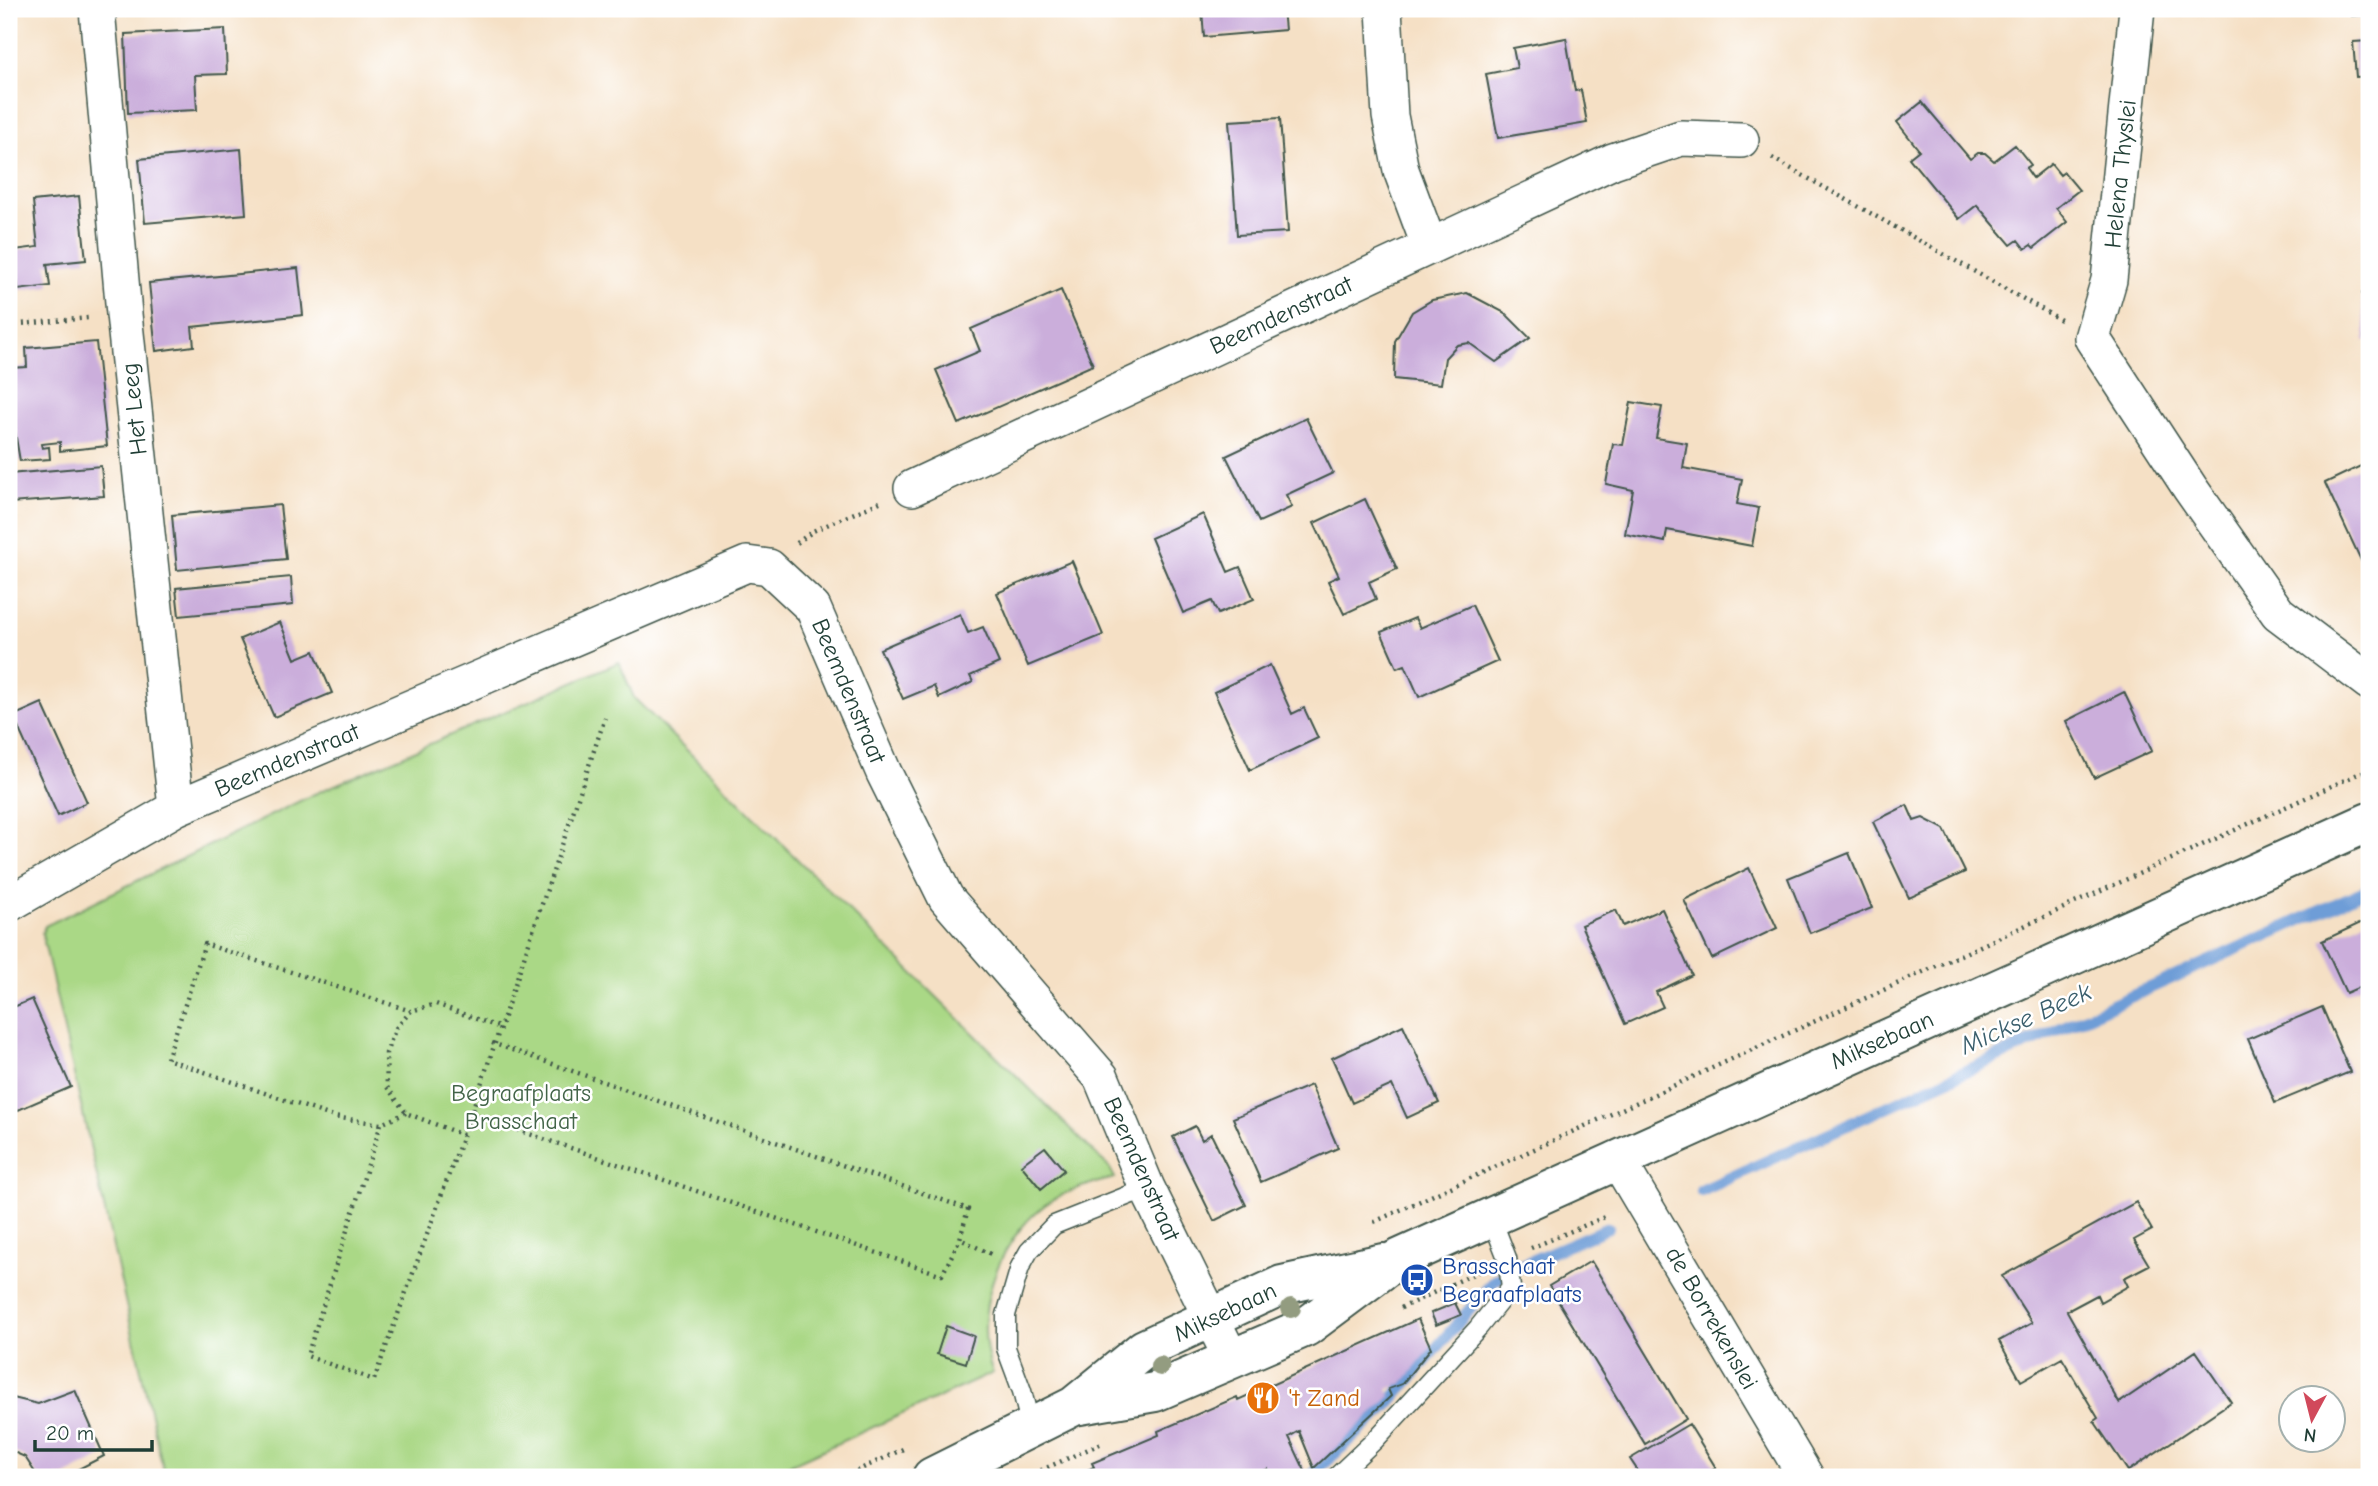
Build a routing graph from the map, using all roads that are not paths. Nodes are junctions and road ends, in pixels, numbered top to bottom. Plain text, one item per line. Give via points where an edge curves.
1 (97, 9) edge
2 (1384, 9) edge
3 (2137, 9) edge
4 (1741, 140) road end
5 (1429, 245) junction
6 (912, 488) road end
7 (2369, 682) edge
8 (176, 808) junction
9 (2369, 822) edge
10 (9, 904) edge
11 (1617, 1159) junction
12 (1147, 1188) junction
13 (1492, 1217) junction
14 (1396, 1260) junction
15 (1213, 1317) junction
16 (1231, 1358) junction
17 (1074, 1406) junction
18 (1031, 1428) junction
19 (932, 1477) edge
20 (1336, 1477) edge
21 (1805, 1477) edge

1 - 8 street, Het Leeg
2 - 5 street via 1390,116 1401,170
3 - 7 street, Helena Thyslei via 2109,280 2092,338 2278,613
4 - 5 street, Beemdenstraat via 1681,138 1613,161
5 - 6 street, Beemdenstraat
8 - 10 street, Beemdenstraat
8 - 12 street, Beemdenstraat via 747,564 769,567 813,608 884,773 946,898 1101,1077
9 - 11 street, Miksebaan
11 - 13 street, Miksebaan
11 - 21 street, de Borrekenslei
12 - 15 street, Beemdenstraat
12 - 18 lane via 1054,1225 1020,1267 1006,1315 1006,1348
13 - 14 street, Miksebaan
13 - 20 lane via 1507,1258 1511,1287 1375,1440
14 - 15 street, Miksebaan via 1282,1285
14 - 16 street, Miksebaan via 1306,1327
15 - 16 street, Beemdenstraat
15 - 17 street, Miksebaan via 1144,1349
16 - 17 street, Miksebaan via 1155,1392
17 - 18 street, Miksebaan
18 - 19 street, Miksebaan

